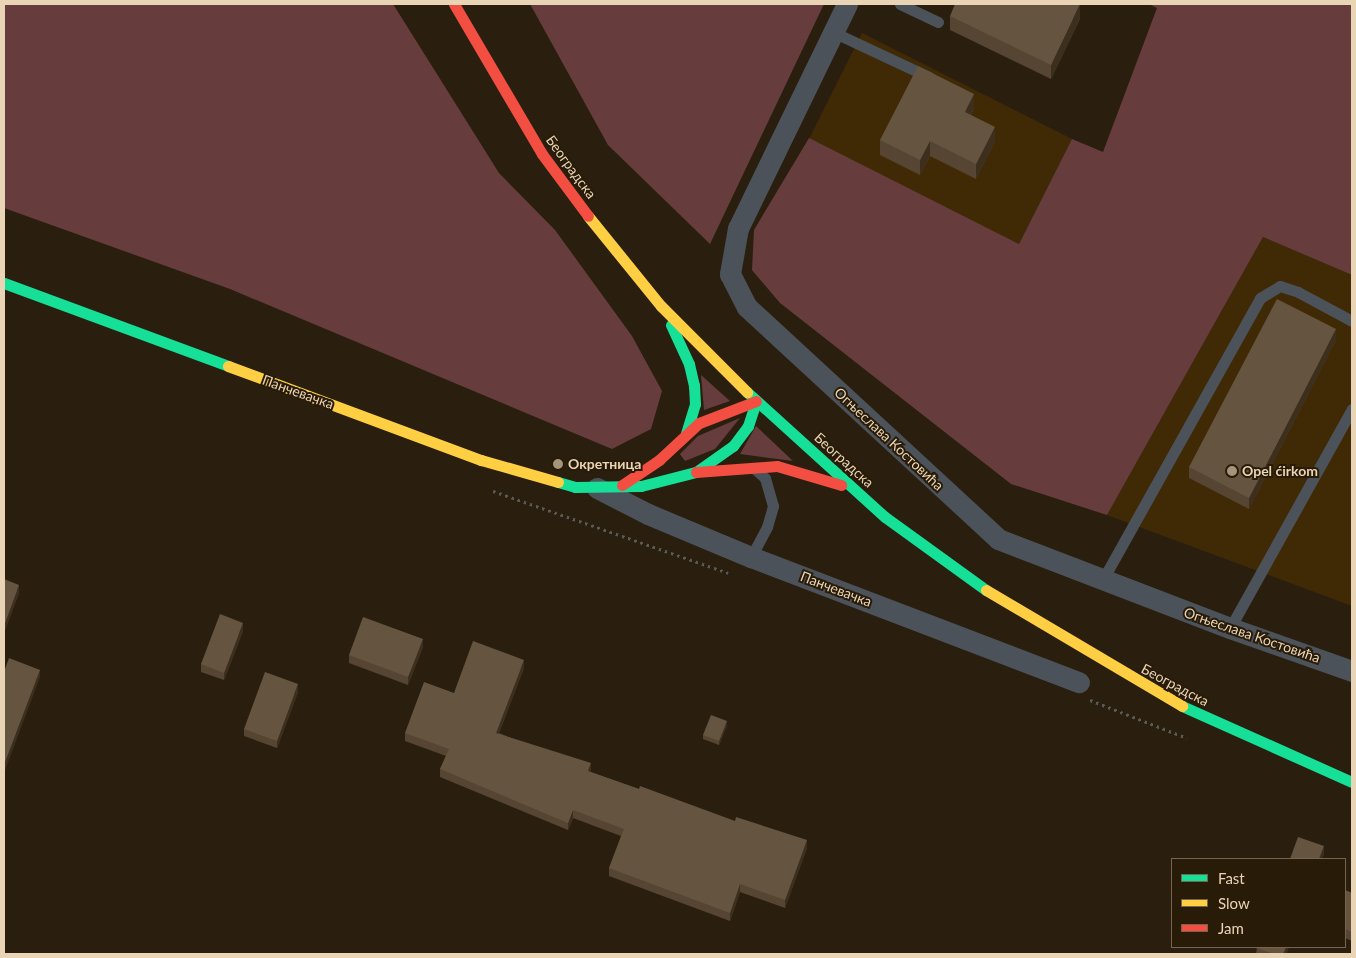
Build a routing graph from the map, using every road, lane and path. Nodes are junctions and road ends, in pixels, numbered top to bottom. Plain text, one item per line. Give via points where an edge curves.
1 (454, 4) edge
2 (847, 4) edge
3 (900, 4) edge
4 (938, 22) dead end
5 (833, 32) junction
6 (939, 82) edge
7 (4, 283) edge
8 (661, 306) junction
9 (1352, 321) edge
10 (756, 401) junction
11 (1352, 409) edge
12 (686, 434) junction
13 (751, 466) junction
14 (696, 472) junction
15 (619, 486) junction
16 (483, 488) dead end
17 (597, 488) junction
18 (855, 490) junction
19 (751, 557) junction
20 (735, 576) dead end
21 (1102, 581) junction
22 (1230, 628) junction
23 (1352, 671) edge
24 (1080, 689) joint
25 (1188, 739) dead end
26 (1352, 782) edge

1 - 8 main road, Београдска via 542,154 599,231
2 - 5 street, Огњеслава Костовића
3 - 4 lane
5 - 6 lane
5 - 21 street, Огњеслава Костовића via 738,228 730,274 737,292 767,327 998,539
7 - 17 main road, Панчевачка via 481,460 552,482
8 - 10 main road, Београдска
8 - 12 main road via 685,356 694,385 695,404
9 - 21 lane via 1280,286 1260,298
10 - 12 main road via 712,416
10 - 14 main road via 748,426 737,441
10 - 18 main road, Београдска
11 - 22 lane
12 - 15 main road via 660,460
13 - 14 main road
13 - 18 main road via 777,466 811,473
13 - 19 lane via 764,478 773,506 767,527
14 - 15 main road, Панчевачка via 658,484
15 - 17 main road, Панчевачка
16 - 20 path
17 - 19 street, Панчевачка via 648,514
18 - 26 main road, Београдска via 923,549 952,569 1147,688 1243,736
19 - 24 street, Панчевачка
21 - 22 street, Огњеслава Костовића
22 - 23 street, Огњеслава Костовића
24 - 25 path

